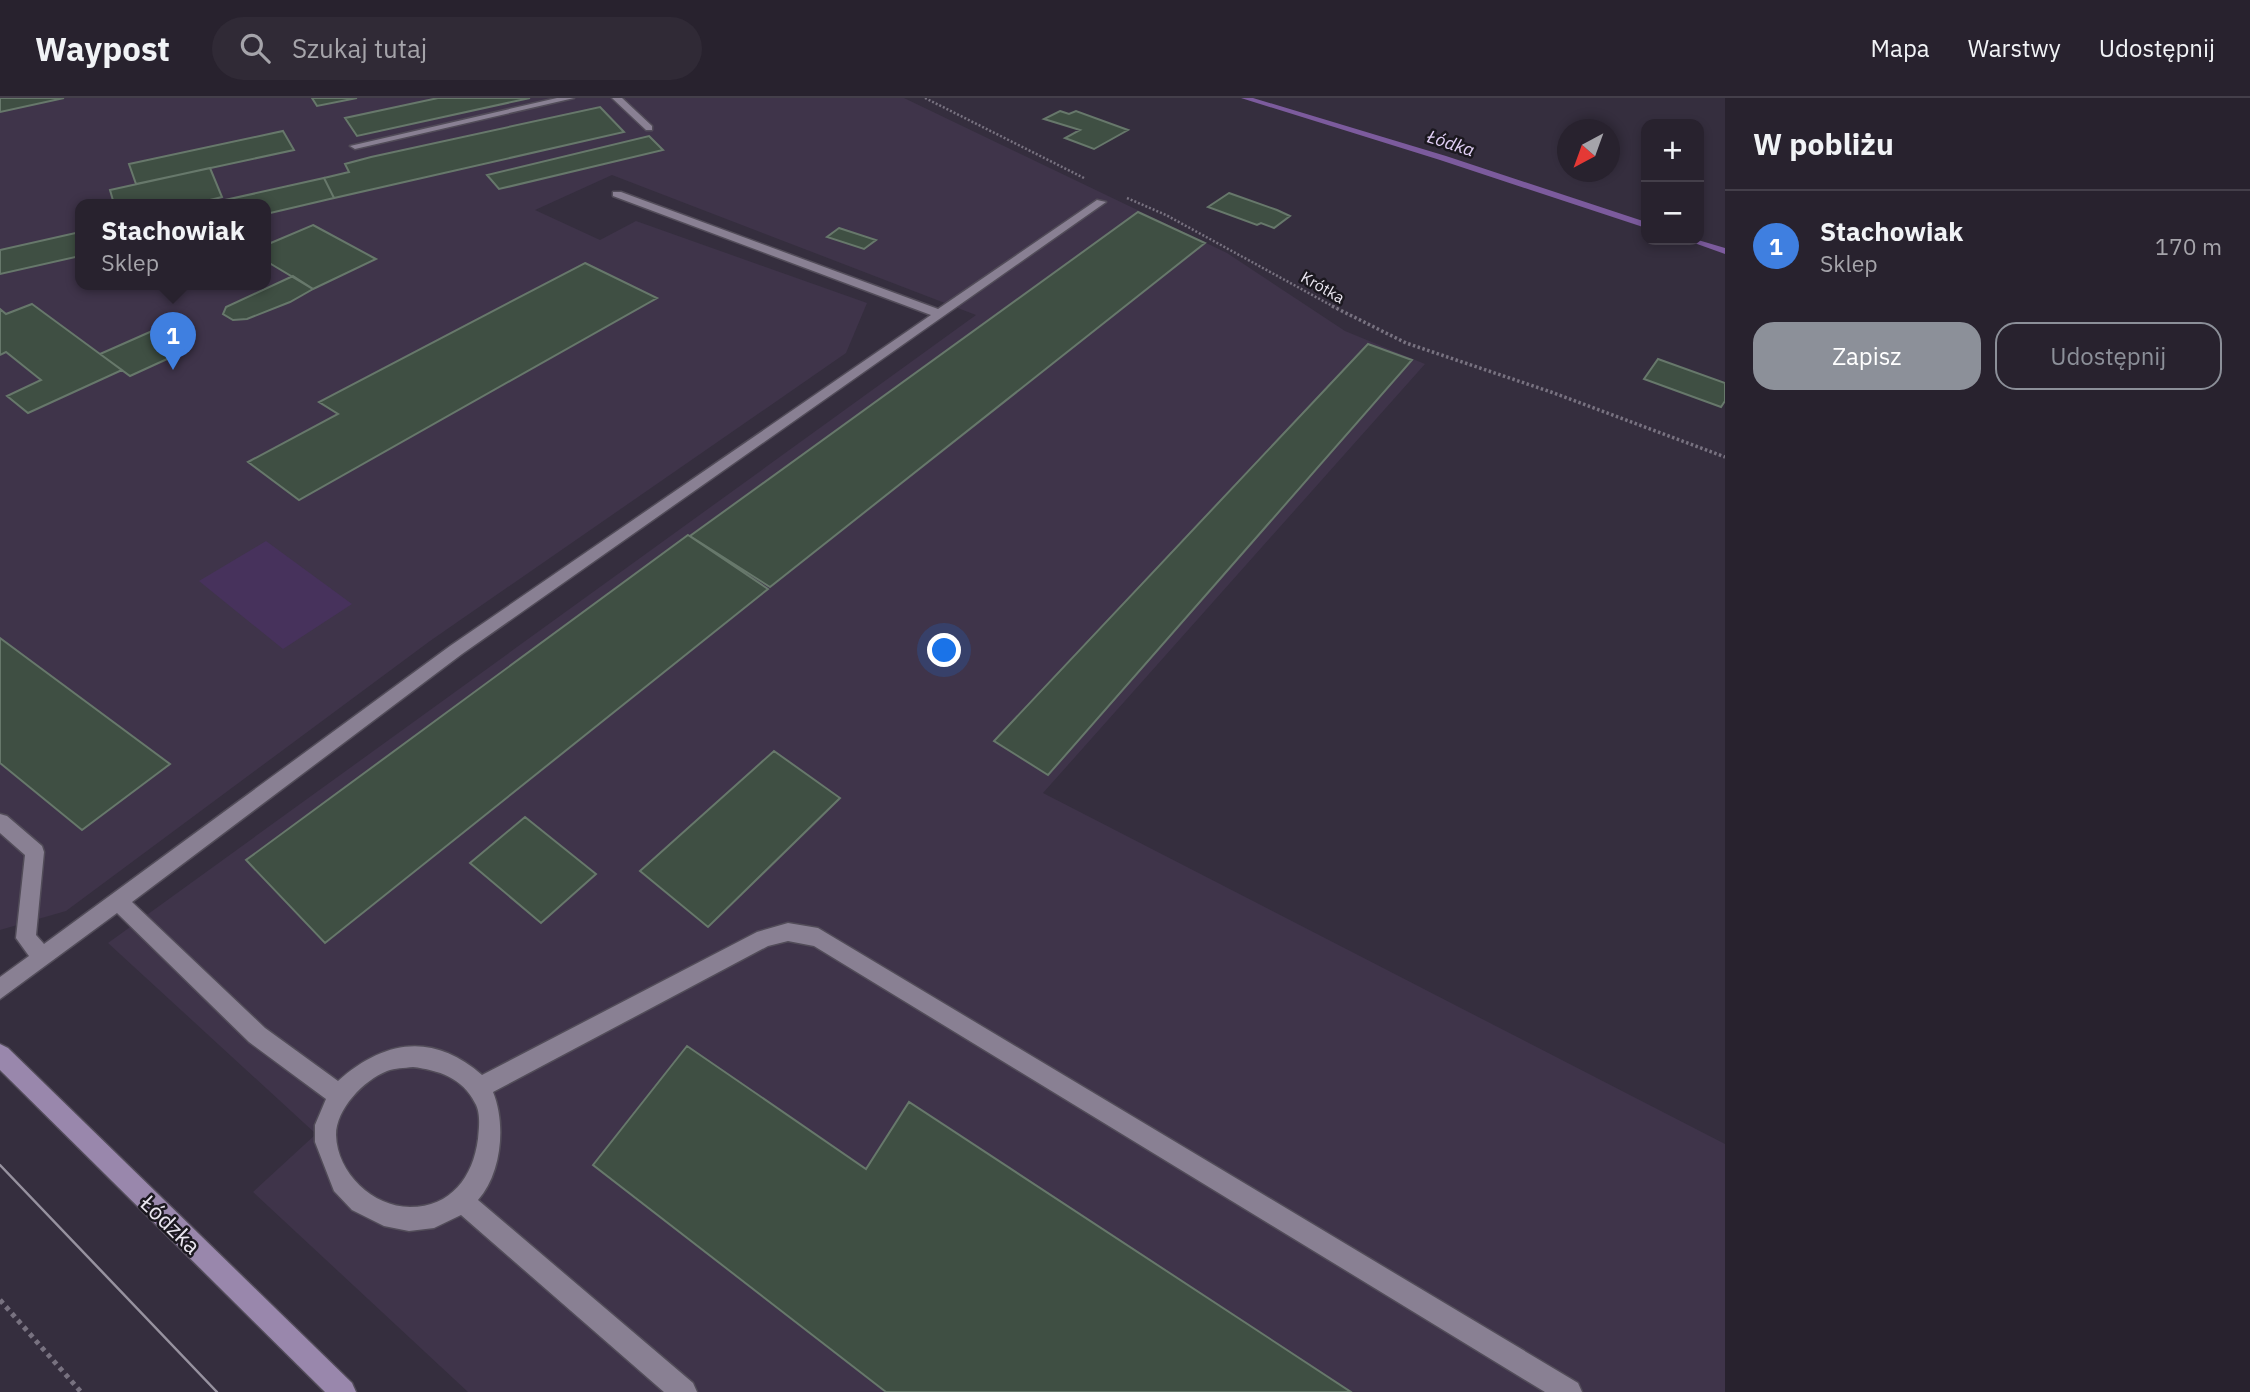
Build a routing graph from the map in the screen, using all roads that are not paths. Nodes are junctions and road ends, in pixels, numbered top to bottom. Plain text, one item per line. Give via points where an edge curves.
1 (569, 98) edge
2 (617, 98) edge
3 (649, 128) dead end
4 (355, 146) dead end
5 (617, 194) dead end
6 (1101, 202) dead end
7 (937, 313) junction
8 (0, 822) edge
9 (119, 902) junction
10 (43, 957) junction
11 (0, 989) edge
12 (0, 1055) edge
13 (479, 1088) junction
14 (339, 1095) junction
15 (463, 1202) junction
16 (343, 1392) edge
17 (684, 1392) edge
18 (1569, 1392) edge

1 - 4 lane
2 - 3 lane
5 - 7 lane
6 - 7 lane
7 - 9 lane via 456,650
8 - 10 lane via 35,852 26,938
9 - 10 lane
9 - 14 lane via 257,1035
10 - 11 lane
12 - 16 main road, Łódzka
13 - 14 lane via 467,1075 442,1062 414,1056 382,1062
13 - 15 lane via 490,1116 489,1141 484,1170
13 - 18 lane via 764,939 789,932 818,937
14 - 15 lane via 325,1136 332,1167 350,1195 370,1210 396,1218 427,1218
15 - 17 lane

